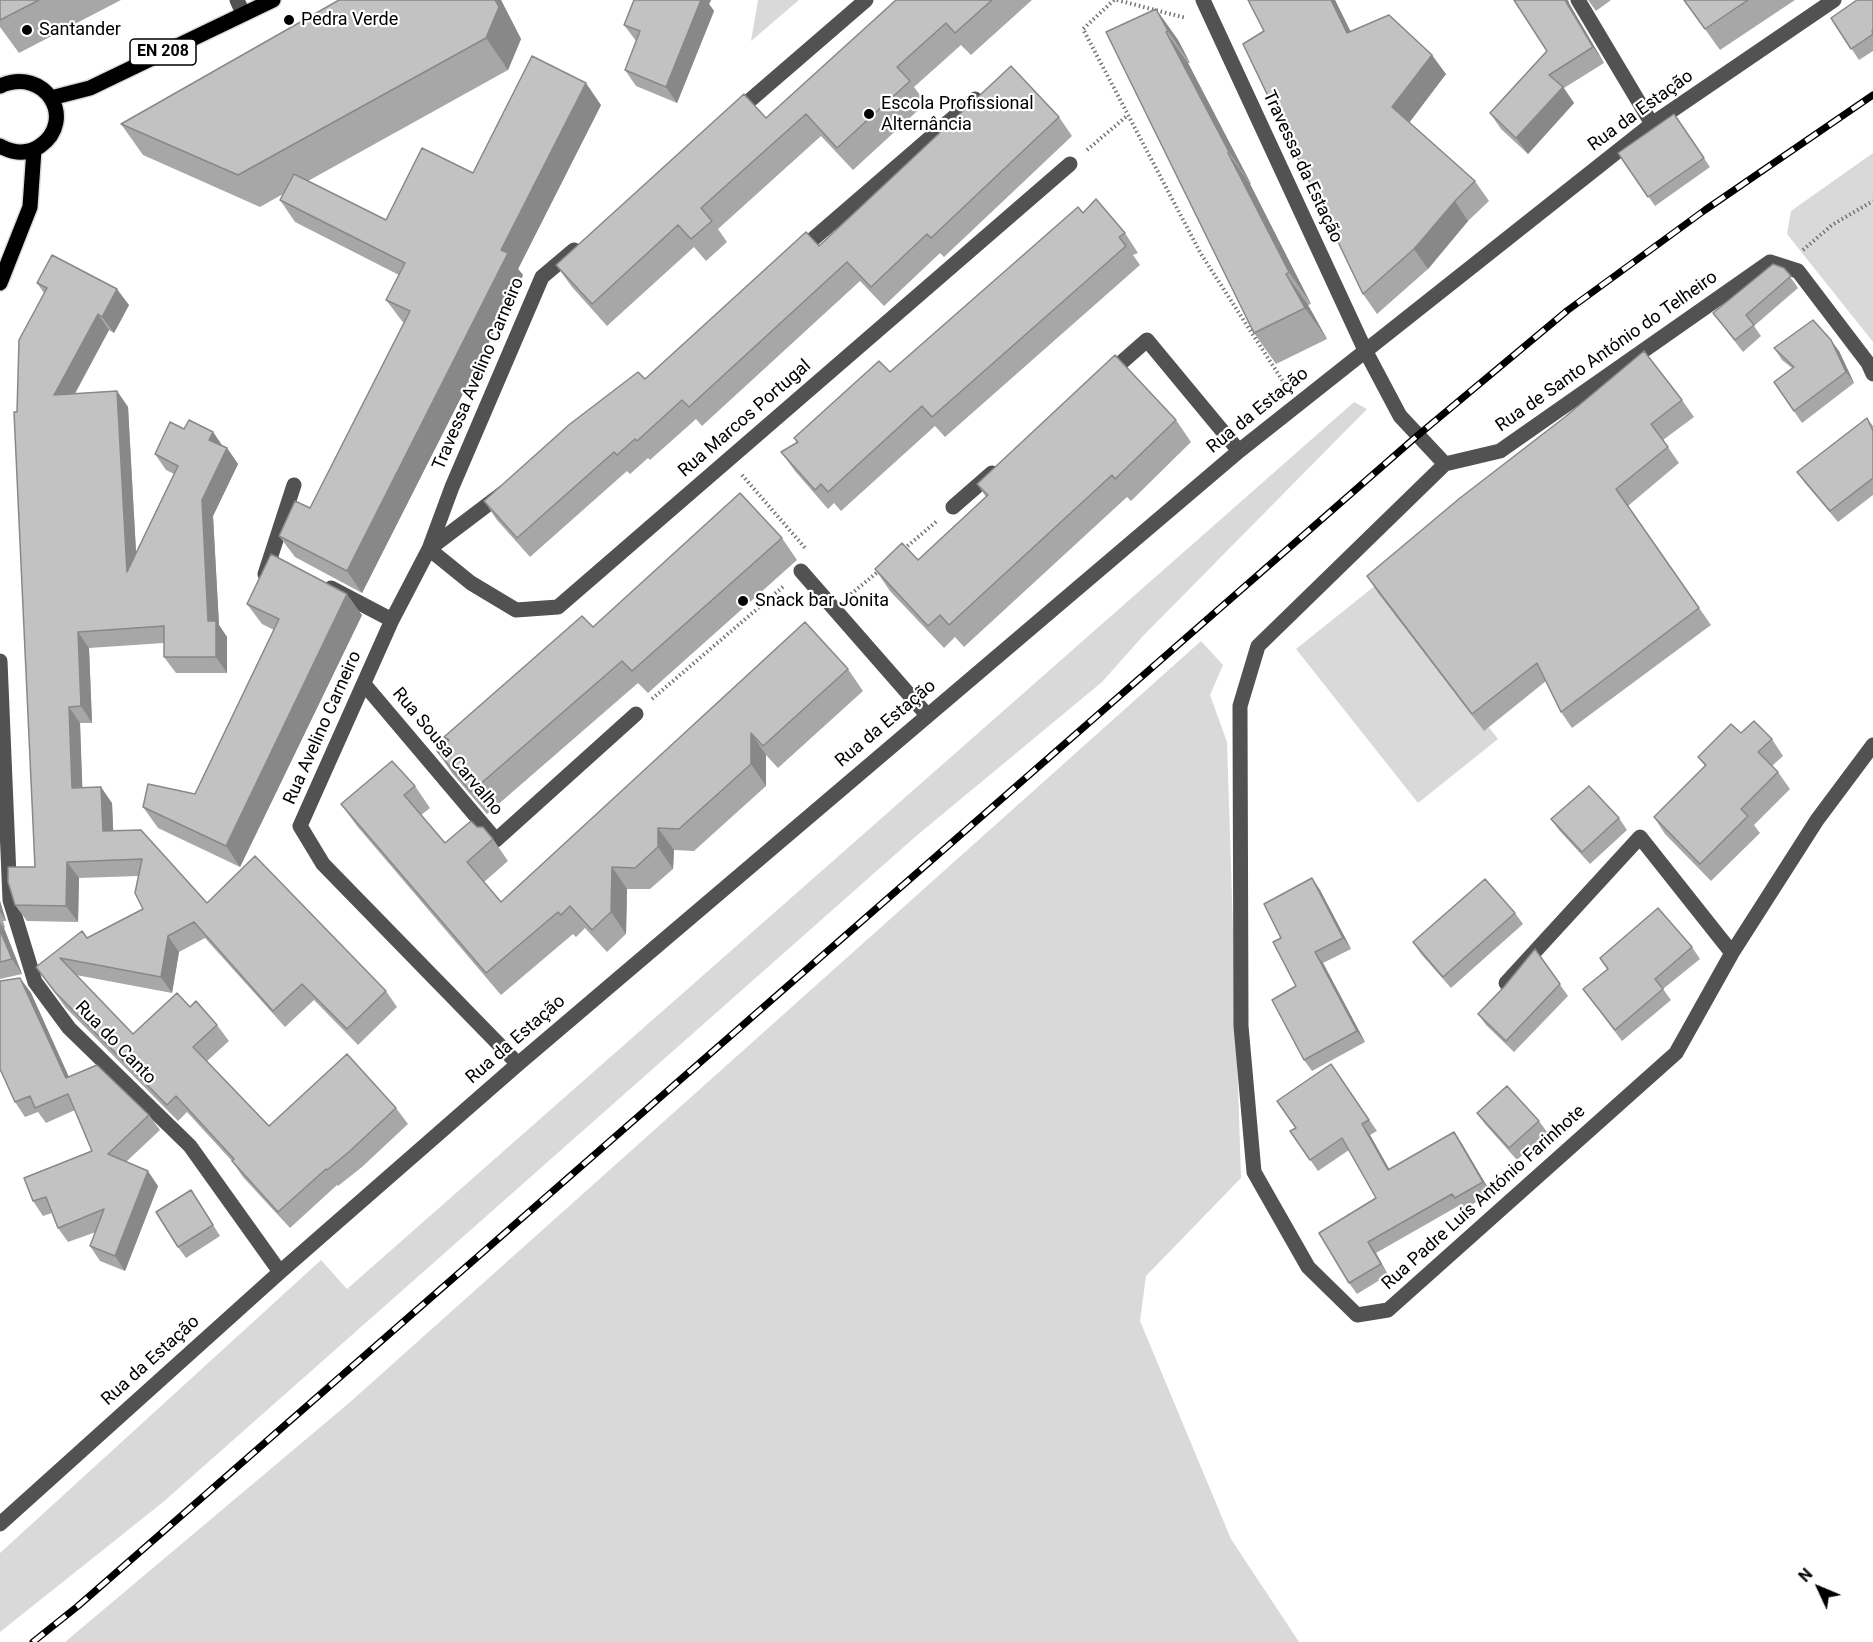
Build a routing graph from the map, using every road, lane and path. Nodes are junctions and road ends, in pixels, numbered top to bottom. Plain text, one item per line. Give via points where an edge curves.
1 (273, 0) edge
2 (866, 0) edge
3 (1115, 0) edge
4 (1203, 0) edge
5 (1578, 0) edge
6 (1834, 0) edge
7 (240, 7) edge
8 (1212, 21) junction
9 (0, 86) edge
10 (51, 98) junction
11 (975, 99) edge
12 (1128, 115) junction
13 (723, 123) edge
14 (1652, 124) junction
15 (0, 146) edge
16 (34, 150) junction
17 (1070, 164) joint
18 (1873, 201) edge
19 (588, 238) edge
20 (785, 264) edge
21 (1785, 266) junction
22 (0, 283) edge
23 (1365, 350) junction
24 (1873, 374) edge
25 (1094, 386) edge
26 (1298, 404) junction
27 (1239, 451) junction
28 (728, 459) junction
29 (1006, 461) edge
30 (1445, 464) junction
31 (294, 485) dead end
32 (512, 486) edge
33 (953, 507) joint
34 (429, 549) junction
35 (902, 550) edge
36 (885, 565) edge
37 (801, 571) junction
38 (321, 583) edge
39 (262, 585) edge
40 (834, 609) junction
41 (392, 620) junction
42 (0, 661) edge
43 (364, 684) junction
44 (636, 714) joint
45 (927, 715) junction
46 (1873, 745) edge
47 (1732, 954) junction
48 (1506, 983) edge
49 (518, 1064) junction
50 (280, 1272) junction
51 (0, 1524) edge

1 - 7 main road, EN 208
2 - 13 street
3 - 8 path via 1178,17
3 - 12 path via 1083,29
4 - 8 street, Travessa da Estação
5 - 14 street
6 - 14 street, Rua da Estação
7 - 10 main road, EN 208 via 90,88
8 - 23 street, Travessa da Estação
9 - 10 main road via 10,82 33,83
10 - 16 main road via 56,122 52,134
11 - 20 street
12 - 17 path
12 - 26 path via 1201,254
14 - 23 street, Rua da Estação
15 - 16 main road via 22,153
16 - 22 main road via 30,207
17 - 28 street, Rua Marcos Portugal
18 - 21 path via 1832,225
19 - 34 street, Travessa Avelino Carneiro via 542,277
21 - 24 street via 1798,271
21 - 30 street, Rua de Santo António do Telheiro via 1770,261 1500,451
23 - 26 street, Rua da Estação
23 - 30 street via 1400,416
25 - 27 street via 1148,340
26 - 27 street, Rua da Estação
27 - 45 street, Rua da Estação
28 - 34 street, Rua Marcos Portugal via 558,607 516,610 471,583
28 - 37 path via 814,559
29 - 33 street
30 - 47 street, Rua Padre Luís António Farinhote via 1258,646 1240,706 1241,1026 1254,1172 1308,1267 1357,1315 1388,1310 1676,1053
31 - 39 street via 276,558
32 - 34 street
33 - 35 path
34 - 41 street, Rua Avelino Carneiro
36 - 40 path
37 - 40 street
37 - 44 path
38 - 41 street
40 - 45 street
41 - 43 street, Rua Avelino Carneiro
42 - 50 street, Rua do Canto via 10,900 29,983 69,1028 190,1146
43 - 44 street, Rua Sousa Carvalho via 496,840
43 - 49 street, Rua Avelino Carneiro via 300,826 323,864
45 - 49 street, Rua da Estação
46 - 47 street, Rua Padre Luís António Farinhote via 1817,820
47 - 48 street via 1640,837
49 - 50 street, Rua da Estação
50 - 51 street, Rua da Estação

